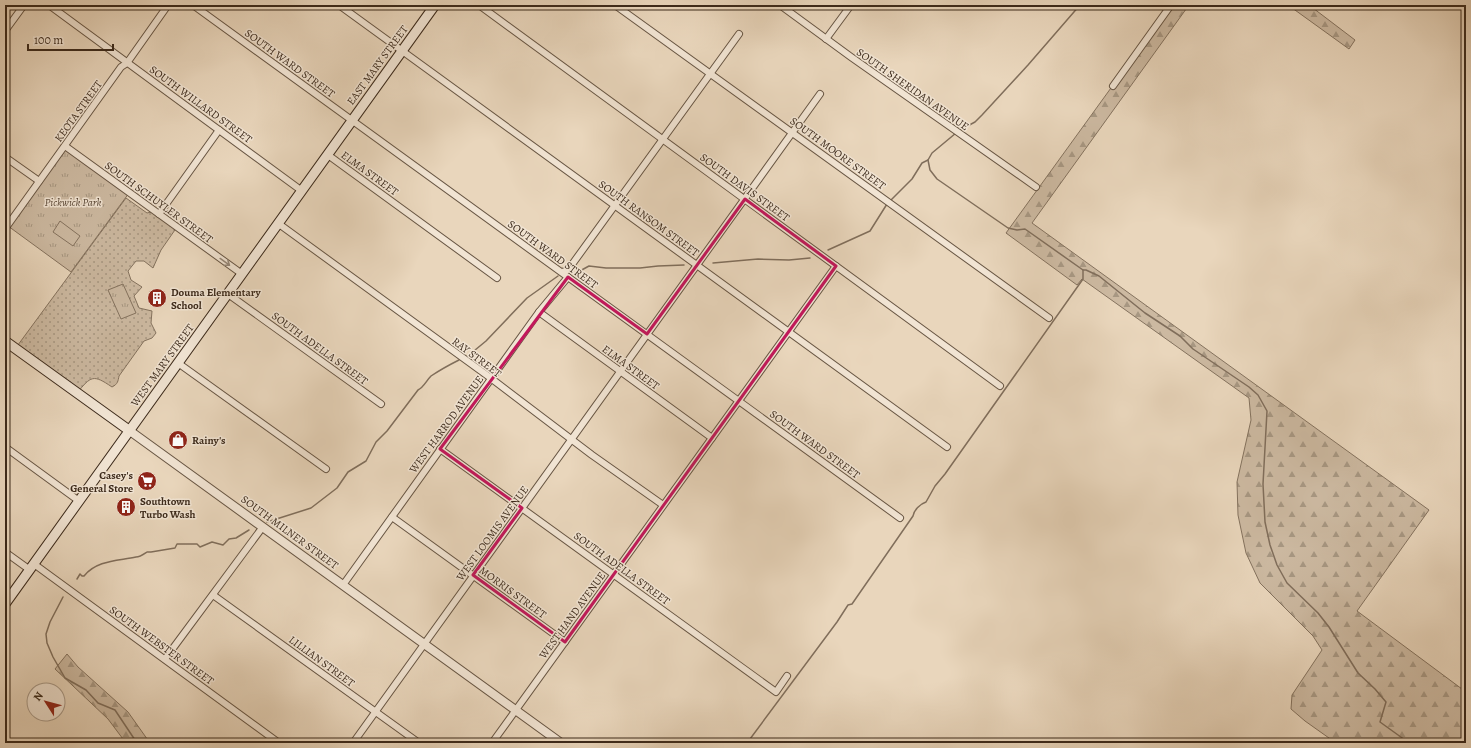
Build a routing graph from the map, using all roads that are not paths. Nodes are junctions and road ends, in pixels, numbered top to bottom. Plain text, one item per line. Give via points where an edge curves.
1 (24, 5) edge
2 (49, 5) edge
3 (168, 5) edge
4 (193, 5) edge
5 (339, 5) edge
6 (435, 5) edge
7 (479, 5) edge
8 (615, 5) edge
9 (780, 5) edge
10 (850, 5) edge
11 (1171, 5) edge
12 (5, 31) edge
13 (739, 34) dead end
14 (826, 39) junction
15 (402, 51) junction
16 (127, 62) junction
17 (710, 74) junction
18 (1113, 86) dead end
19 (820, 94) dead end
20 (352, 120) junction
21 (219, 130) junction
22 (792, 133) junction
23 (663, 139) junction
24 (65, 146) junction
25 (328, 156) junction
26 (5, 157) edge
27 (39, 181) junction
28 (1036, 187) dead end
29 (302, 191) junction
30 (745, 199) junction
31 (615, 205) junction
32 (159, 214) junction
33 (279, 224) junction
34 (5, 229) edge
35 (696, 265) junction
36 (836, 266) junction
37 (562, 272) junction
38 (242, 274) junction
39 (568, 277) junction
40 (497, 278) dead end
41 (228, 294) junction
42 (539, 312) junction
43 (1049, 318) dead end
44 (788, 331) junction
45 (647, 334) junction
46 (5, 341) edge
47 (178, 363) junction
48 (620, 371) junction
49 (491, 380) junction
50 (1000, 386) dead end
51 (738, 401) junction
52 (381, 404) dead end
53 (130, 431) junction
54 (712, 438) junction
55 (571, 439) junction
56 (5, 447) edge
57 (947, 447) dead end
58 (440, 450) junction
59 (326, 469) dead end
60 (79, 501) junction
61 (663, 505) junction
62 (522, 508) junction
63 (392, 517) junction
64 (900, 518) dead end
65 (262, 528) junction
66 (5, 552) edge
67 (32, 567) junction
68 (613, 574) junction
69 (473, 575) junction
70 (343, 586) junction
71 (213, 595) junction
72 (5, 604) edge
73 (565, 642) junction
74 (424, 644) junction
75 (165, 659) junction
76 (787, 676) dead end
77 (516, 710) junction
78 (375, 712) junction
79 (278, 743) edge
80 (353, 743) edge
81 (419, 743) edge
82 (492, 743) edge
83 (560, 743) edge

1 - 12 street
2 - 16 street, SOUTH WILLARD STREET
3 - 16 street, KEOTA STREET
4 - 20 street, SOUTH WARD STREET
5 - 15 street, SOUTH RANSOM STREET
6 - 15 main road, EAST MARY STREET
7 - 23 street, SOUTH DAVIS STREET
8 - 17 street, SOUTH MOORE STREET
9 - 14 street, SOUTH SHERIDAN AVENUE
10 - 14 street
11 - 18 street
13 - 17 street
14 - 28 street, SOUTH SHERIDAN AVENUE
15 - 20 main road, EAST MARY STREET
15 - 31 street, SOUTH RANSOM STREET
16 - 21 street, SOUTH WILLARD STREET
16 - 24 street, KEOTA STREET
17 - 22 street, SOUTH MOORE STREET
17 - 23 street
19 - 22 street, WEST LOOMIS AVENUE
20 - 25 main road, WEST MARY STREET
20 - 37 street, SOUTH WARD STREET
21 - 29 street, SOUTH WILLARD STREET
21 - 32 street
22 - 30 street, WEST LOOMIS AVENUE
22 - 43 street, SOUTH MOORE STREET
23 - 30 street, SOUTH DAVIS STREET
23 - 31 street
24 - 27 street, KEOTA STREET
24 - 32 street, SOUTH SCHUYLER STREET
25 - 29 main road, WEST MARY STREET
25 - 40 street, ELMA STREET
26 - 27 street
27 - 34 street, KEOTA STREET
29 - 33 main road, WEST MARY STREET
30 - 35 street, WEST LOOMIS AVENUE
30 - 36 street, SOUTH DAVIS STREET
31 - 35 street, SOUTH RANSOM STREET
31 - 37 street via 568,270
32 -> 38 street, SOUTH SCHUYLER STREET
33 - 38 main road, WEST MARY STREET
33 - 49 street, RAY STREET
35 - 44 street, SOUTH RANSOM STREET
35 - 45 street, WEST LOOMIS AVENUE
36 - 44 street, WEST HAND AVENUE
36 - 50 street, SOUTH DAVIS STREET
37 - 39 street, SOUTH WARD STREET
38 - 41 main road, WEST MARY STREET
39 - 42 street, WEST HARROD AVENUE
39 - 45 street, SOUTH WARD STREET
41 - 47 main road, WEST MARY STREET
41 - 52 street, SOUTH ADELLA STREET
42 - 48 street, ELMA STREET
42 - 49 street, WEST HARROD AVENUE
44 - 51 street, WEST HAND AVENUE
44 - 57 street, SOUTH RANSOM STREET
45 - 48 street, WEST LOOMIS AVENUE
45 - 51 street, SOUTH WARD STREET
46 - 53 main road, SOUTH MILNER STREET
47 - 53 main road, WEST MARY STREET
47 - 59 street
48 - 54 street, ELMA STREET
48 - 55 street, WEST LOOMIS AVENUE
49 - 55 street, RAY STREET
49 - 58 street, WEST HARROD AVENUE
51 - 54 street, WEST HAND AVENUE
51 - 64 street, SOUTH WARD STREET
53 - 60 main road, WEST MARY STREET
53 - 65 street, SOUTH MILNER STREET
54 - 61 street, WEST HAND AVENUE
55 - 61 street, RAY STREET
55 - 62 street, WEST LOOMIS AVENUE
56 - 60 street
58 - 62 street, SOUTH ADELLA STREET
58 - 63 street, WEST HARROD AVENUE
60 - 67 main road, WEST MARY STREET
61 - 68 street, WEST HAND AVENUE
62 - 68 street, SOUTH ADELLA STREET
62 - 69 street, WEST LOOMIS AVENUE
63 - 69 street, MORRIS STREET
63 - 70 street, WEST HARROD AVENUE
65 - 70 street, SOUTH MILNER STREET
65 - 71 street
66 - 67 street, SOUTH WEBSTER STREET
67 - 72 main road, WEST MARY STREET
67 - 75 street, SOUTH WEBSTER STREET
68 - 73 street, WEST HAND AVENUE
68 - 76 street, SOUTH ADELLA STREET via 776,692
69 - 73 street, MORRIS STREET
69 - 74 street, WEST LOOMIS AVENUE
70 - 74 street, SOUTH MILNER STREET
71 - 75 street
71 - 78 street, LILLIAN STREET
73 - 77 street, WEST HAND AVENUE
74 - 77 street, SOUTH MILNER STREET
74 - 78 street, WEST LOOMIS AVENUE
75 - 79 street, SOUTH WEBSTER STREET
77 - 82 street, WEST HAND AVENUE
77 - 83 street, SOUTH MILNER STREET
78 - 80 street, WEST LOOMIS AVENUE
78 - 81 street, LILLIAN STREET

